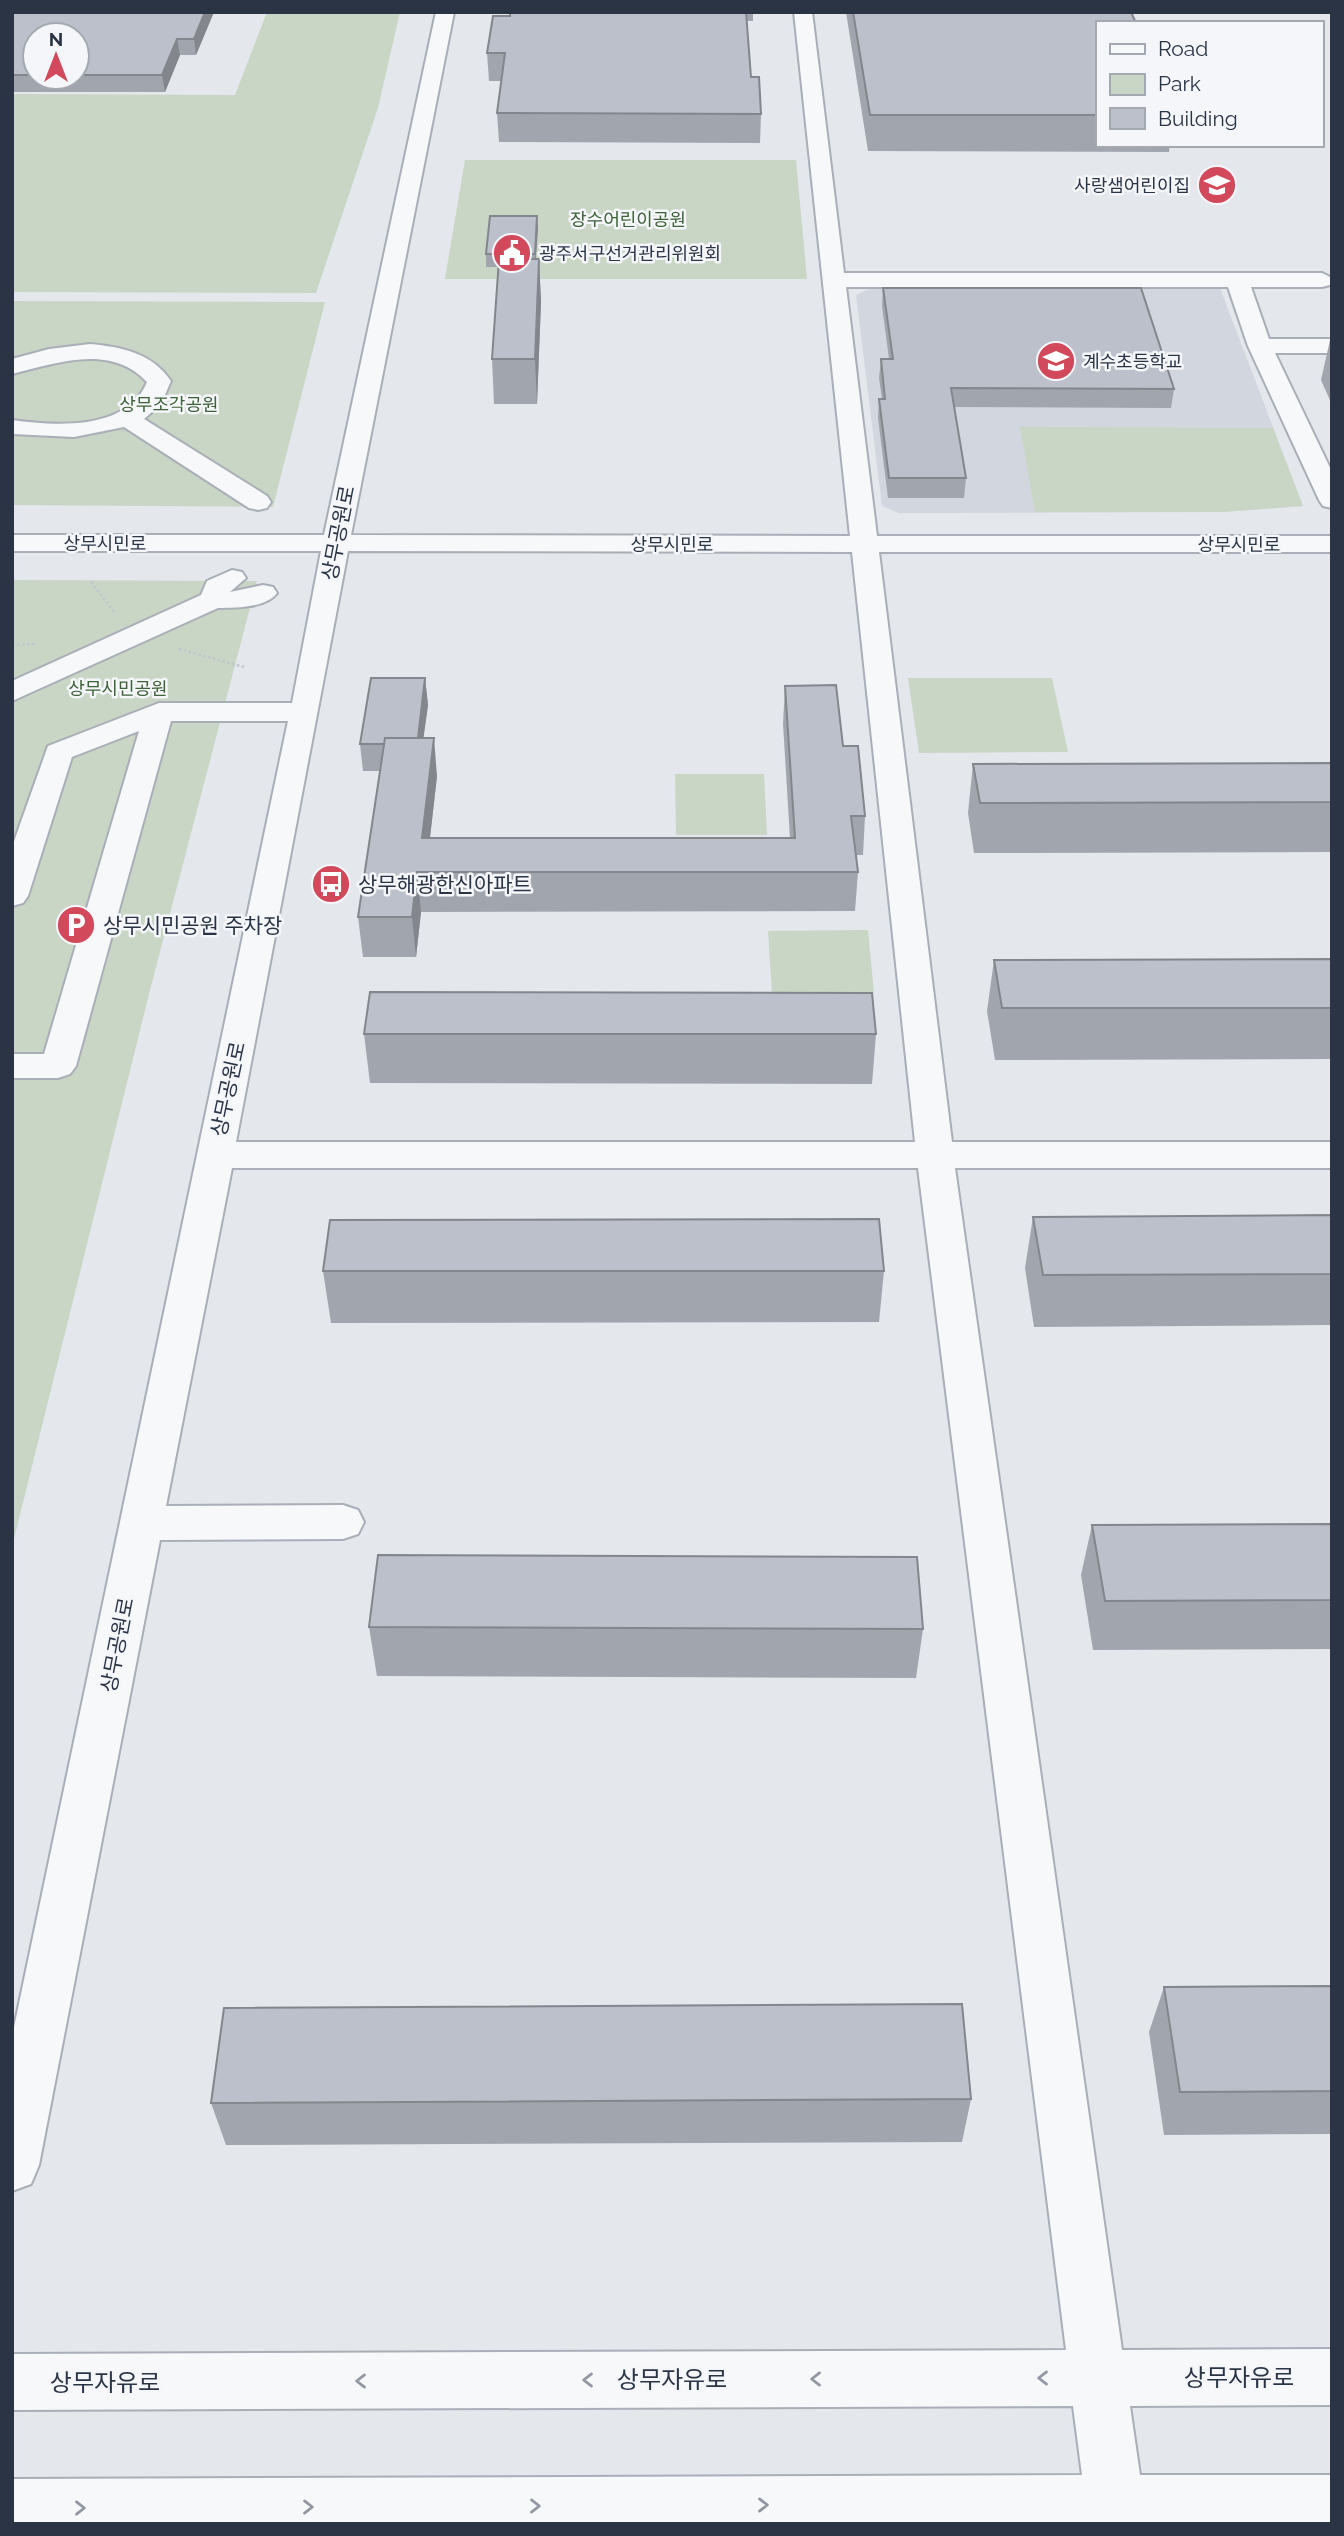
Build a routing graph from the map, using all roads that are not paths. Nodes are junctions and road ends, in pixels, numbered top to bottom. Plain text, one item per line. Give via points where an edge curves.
1 (445, 12) edge
2 (803, 12) edge
3 (1237, 279) junction
4 (835, 280) junction
5 (1322, 280) dead end
6 (1260, 346) junction
7 (1332, 346) edge
8 (12, 367) edge
9 (126, 418) junction
10 (12, 427) edge
11 (1332, 500) edge
12 (257, 502) dead end
13 (12, 543) edge
14 (336, 543) junction
15 (866, 544) junction
16 (1332, 544) edge
17 (232, 578) dead end
18 (263, 593) dead end
19 (214, 600) junction
20 (12, 692) edge
21 (159, 712) junction
22 (305, 712) junction
23 (12, 791) edge
24 (47, 791) junction
25 (12, 896) edge
26 (12, 1066) edge
27 (935, 1154) junction
28 (215, 1155) junction
29 (1332, 1155) edge
30 (343, 1522) dead end
31 (141, 1523) junction
32 (12, 2165) edge
33 (1332, 2377) edge
34 (1096, 2378) junction
35 (12, 2382) edge
36 (1332, 2504) edge
37 (12, 2508) edge
38 (1115, 2514) edge

1 - 14 street, 상무공원로
2 - 4 street
3 - 4 street
3 - 5 street
3 - 6 street
4 - 15 street
6 - 7 street
6 - 11 street
8 - 9 street via 56,354 85,352 135,360 151,369 159,381 157,394 146,407
9 - 10 street via 70,431
9 - 12 street
13 - 14 street, 상무시민로
14 - 15 street, 상무시민로
14 - 22 street, 상무공원로
15 - 16 street, 상무시민로
15 - 27 street
17 - 19 street via 217,587
18 - 19 street
19 - 20 street
21 - 22 street
21 - 24 street via 59,752
21 - 26 street via 58,1066
22 - 28 street, 상무공원로
23 - 24 street
24 - 25 street
27 - 28 street
27 - 29 street
27 - 34 street
28 - 31 street, 상무공원로
30 - 31 street
31 - 32 street, 상무공원로
33 - 34 street, 상무자유로
34 -> 35 street, 상무자유로
34 - 38 street
36 - 38 street
37 -> 38 street

